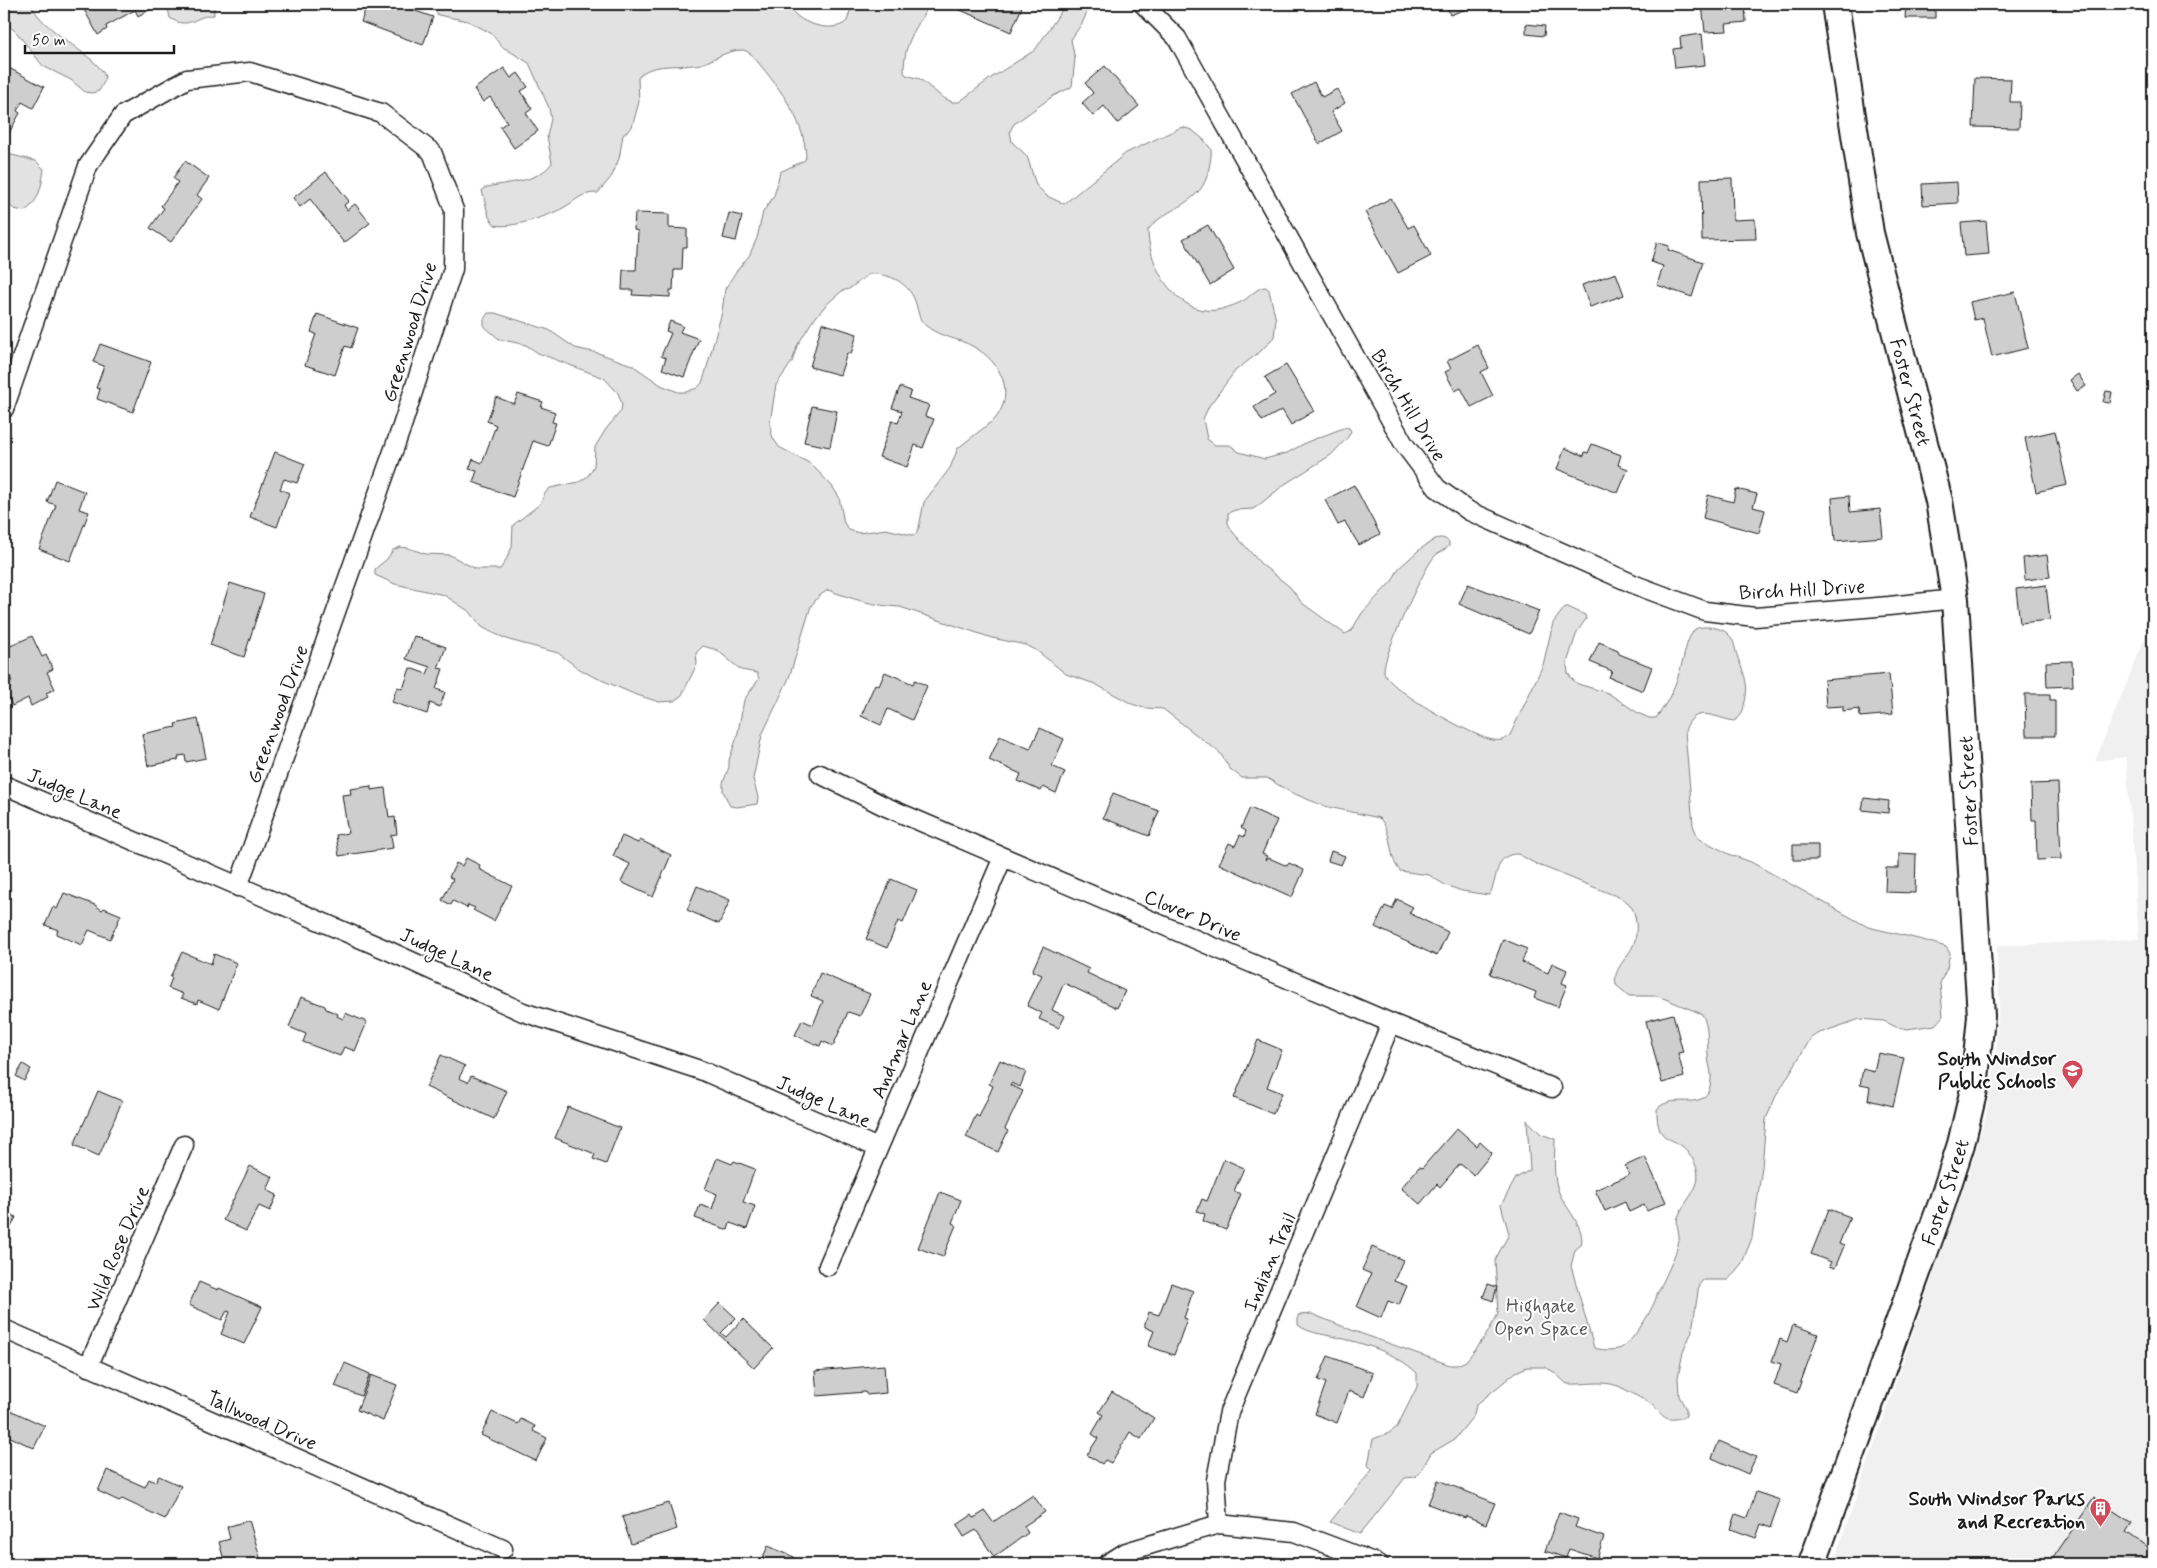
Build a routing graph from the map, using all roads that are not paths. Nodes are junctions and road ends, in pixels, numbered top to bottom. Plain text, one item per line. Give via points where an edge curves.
1 (1143, 4) edge
2 (1835, 4) edge
3 (4, 409) edge
4 (1955, 599) junction
5 (820, 774) dead end
6 (4, 785) edge
7 (1003, 857) junction
8 (238, 887) junction
9 (1391, 1023) junction
10 (1552, 1088) dead end
11 (184, 1145) dead end
12 (878, 1148) junction
13 (828, 1266) dead end
14 (4, 1329) edge
15 (88, 1367) junction
16 (1219, 1524) junction
17 (503, 1549) dead end
18 (1107, 1564) edge
19 (1379, 1564) edge
20 (1812, 1564) edge

1 - 4 street, Birch Hill Drive via 1177,38 1404,444 1437,488 1469,511 1638,586 1706,611 1755,617
2 - 4 street, Foster Street via 1870,233 1939,501
3 - 8 street, Greenwood Drive via 88,166 123,115 187,79 250,72 381,113 432,152 454,210 453,269 401,429
4 - 20 street, Foster Street via 1981,1016 1974,1089 1942,1203
5 - 7 street, Clover Drive via 884,806
6 - 8 street, Judge Lane
7 - 9 street, Clover Drive
7 - 12 street, Andmar Lane
8 - 12 street, Judge Lane via 523,1012 703,1071
9 - 10 street, Clover Drive
9 - 16 street, Indian Trail via 1229,1412 1216,1480
11 - 15 street, Wild Rose Drive
12 - 13 street, Andmar Lane
14 - 15 street, Tallwood Drive
15 - 17 street, Tallwood Drive
16 - 18 street via 1126,1552
16 - 19 street via 1294,1532

